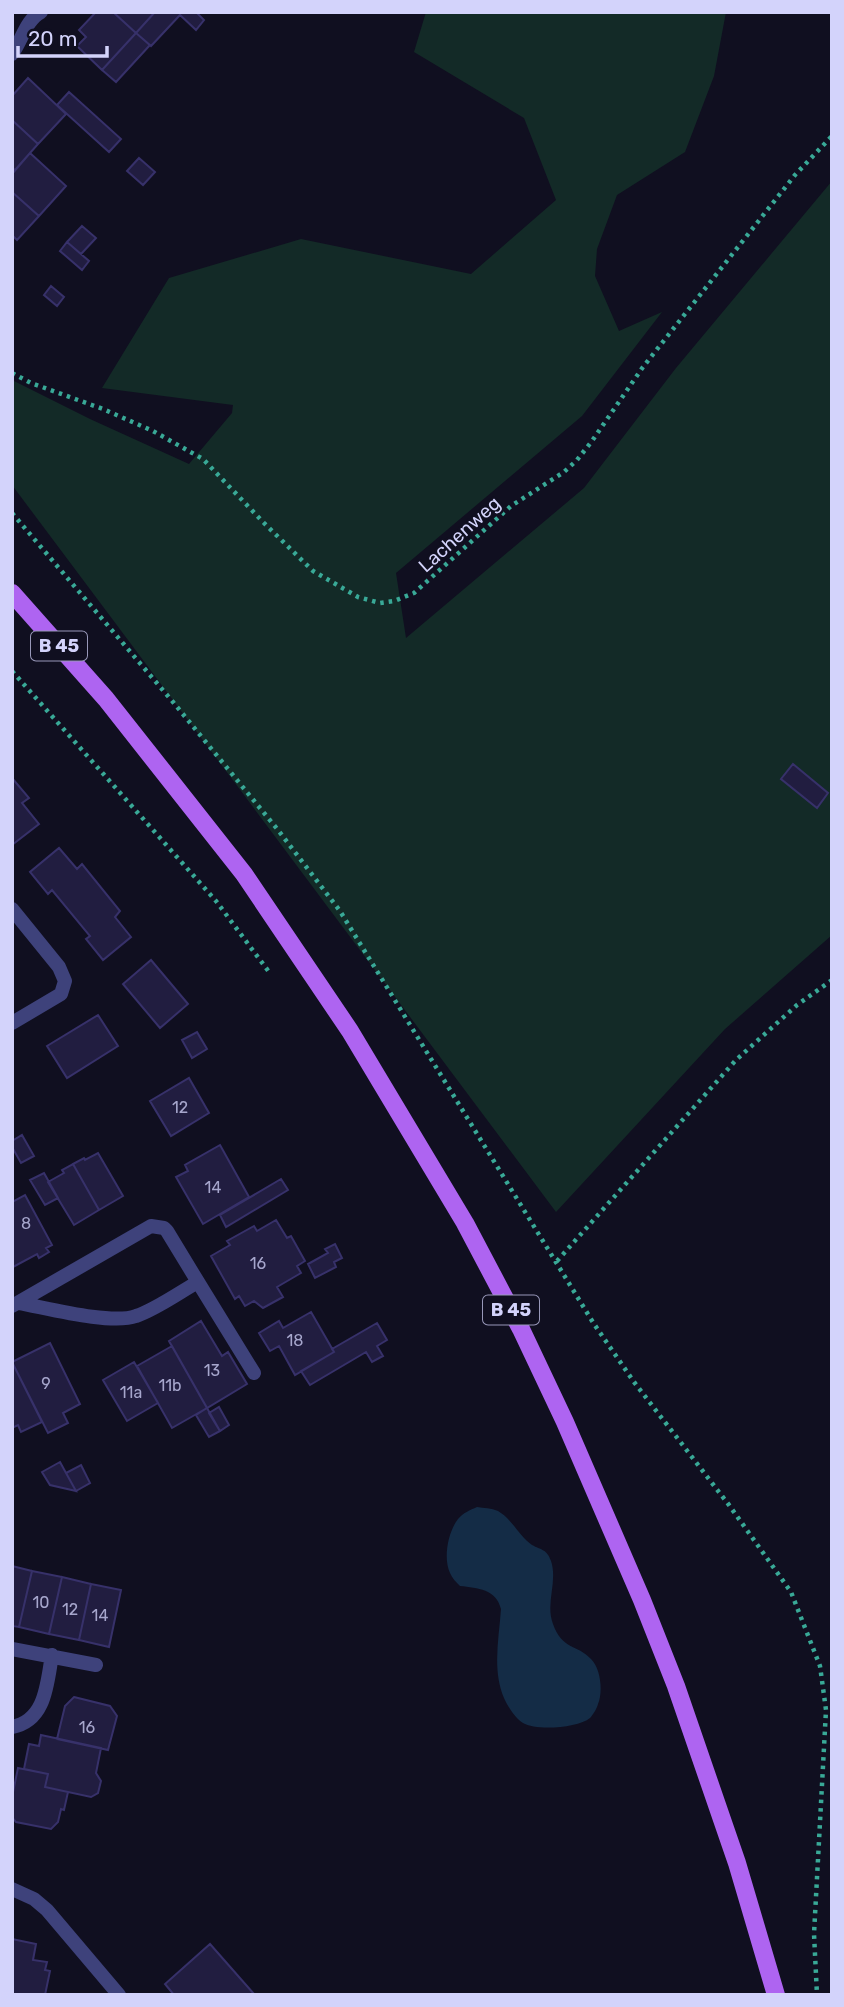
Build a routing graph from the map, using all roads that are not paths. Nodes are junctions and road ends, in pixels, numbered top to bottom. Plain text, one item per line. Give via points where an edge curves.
1 (35, 14) edge
2 (12, 54) edge
3 (12, 593) edge
4 (12, 909) edge
5 (12, 1023) edge
6 (198, 1282) junction
7 (15, 1305) edge
8 (254, 1373) dead end
9 (12, 1649) edge
10 (52, 1656) junction
11 (96, 1665) dead end
12 (12, 1727) edge
13 (12, 1889) edge
14 (119, 1995) edge
15 (776, 1995) edge

1 - 2 street
3 - 15 main road, B 45 via 106,699 244,874 350,1031 465,1223 565,1422 642,1600 733,1851
4 - 5 street via 65,981 61,994
6 - 7 street via 125,1319
6 - 7 street via 167,1231 151,1226
6 - 8 street
9 - 10 street
10 - 11 street
10 - 12 street via 40,1709 30,1720
13 - 14 street via 47,1910

